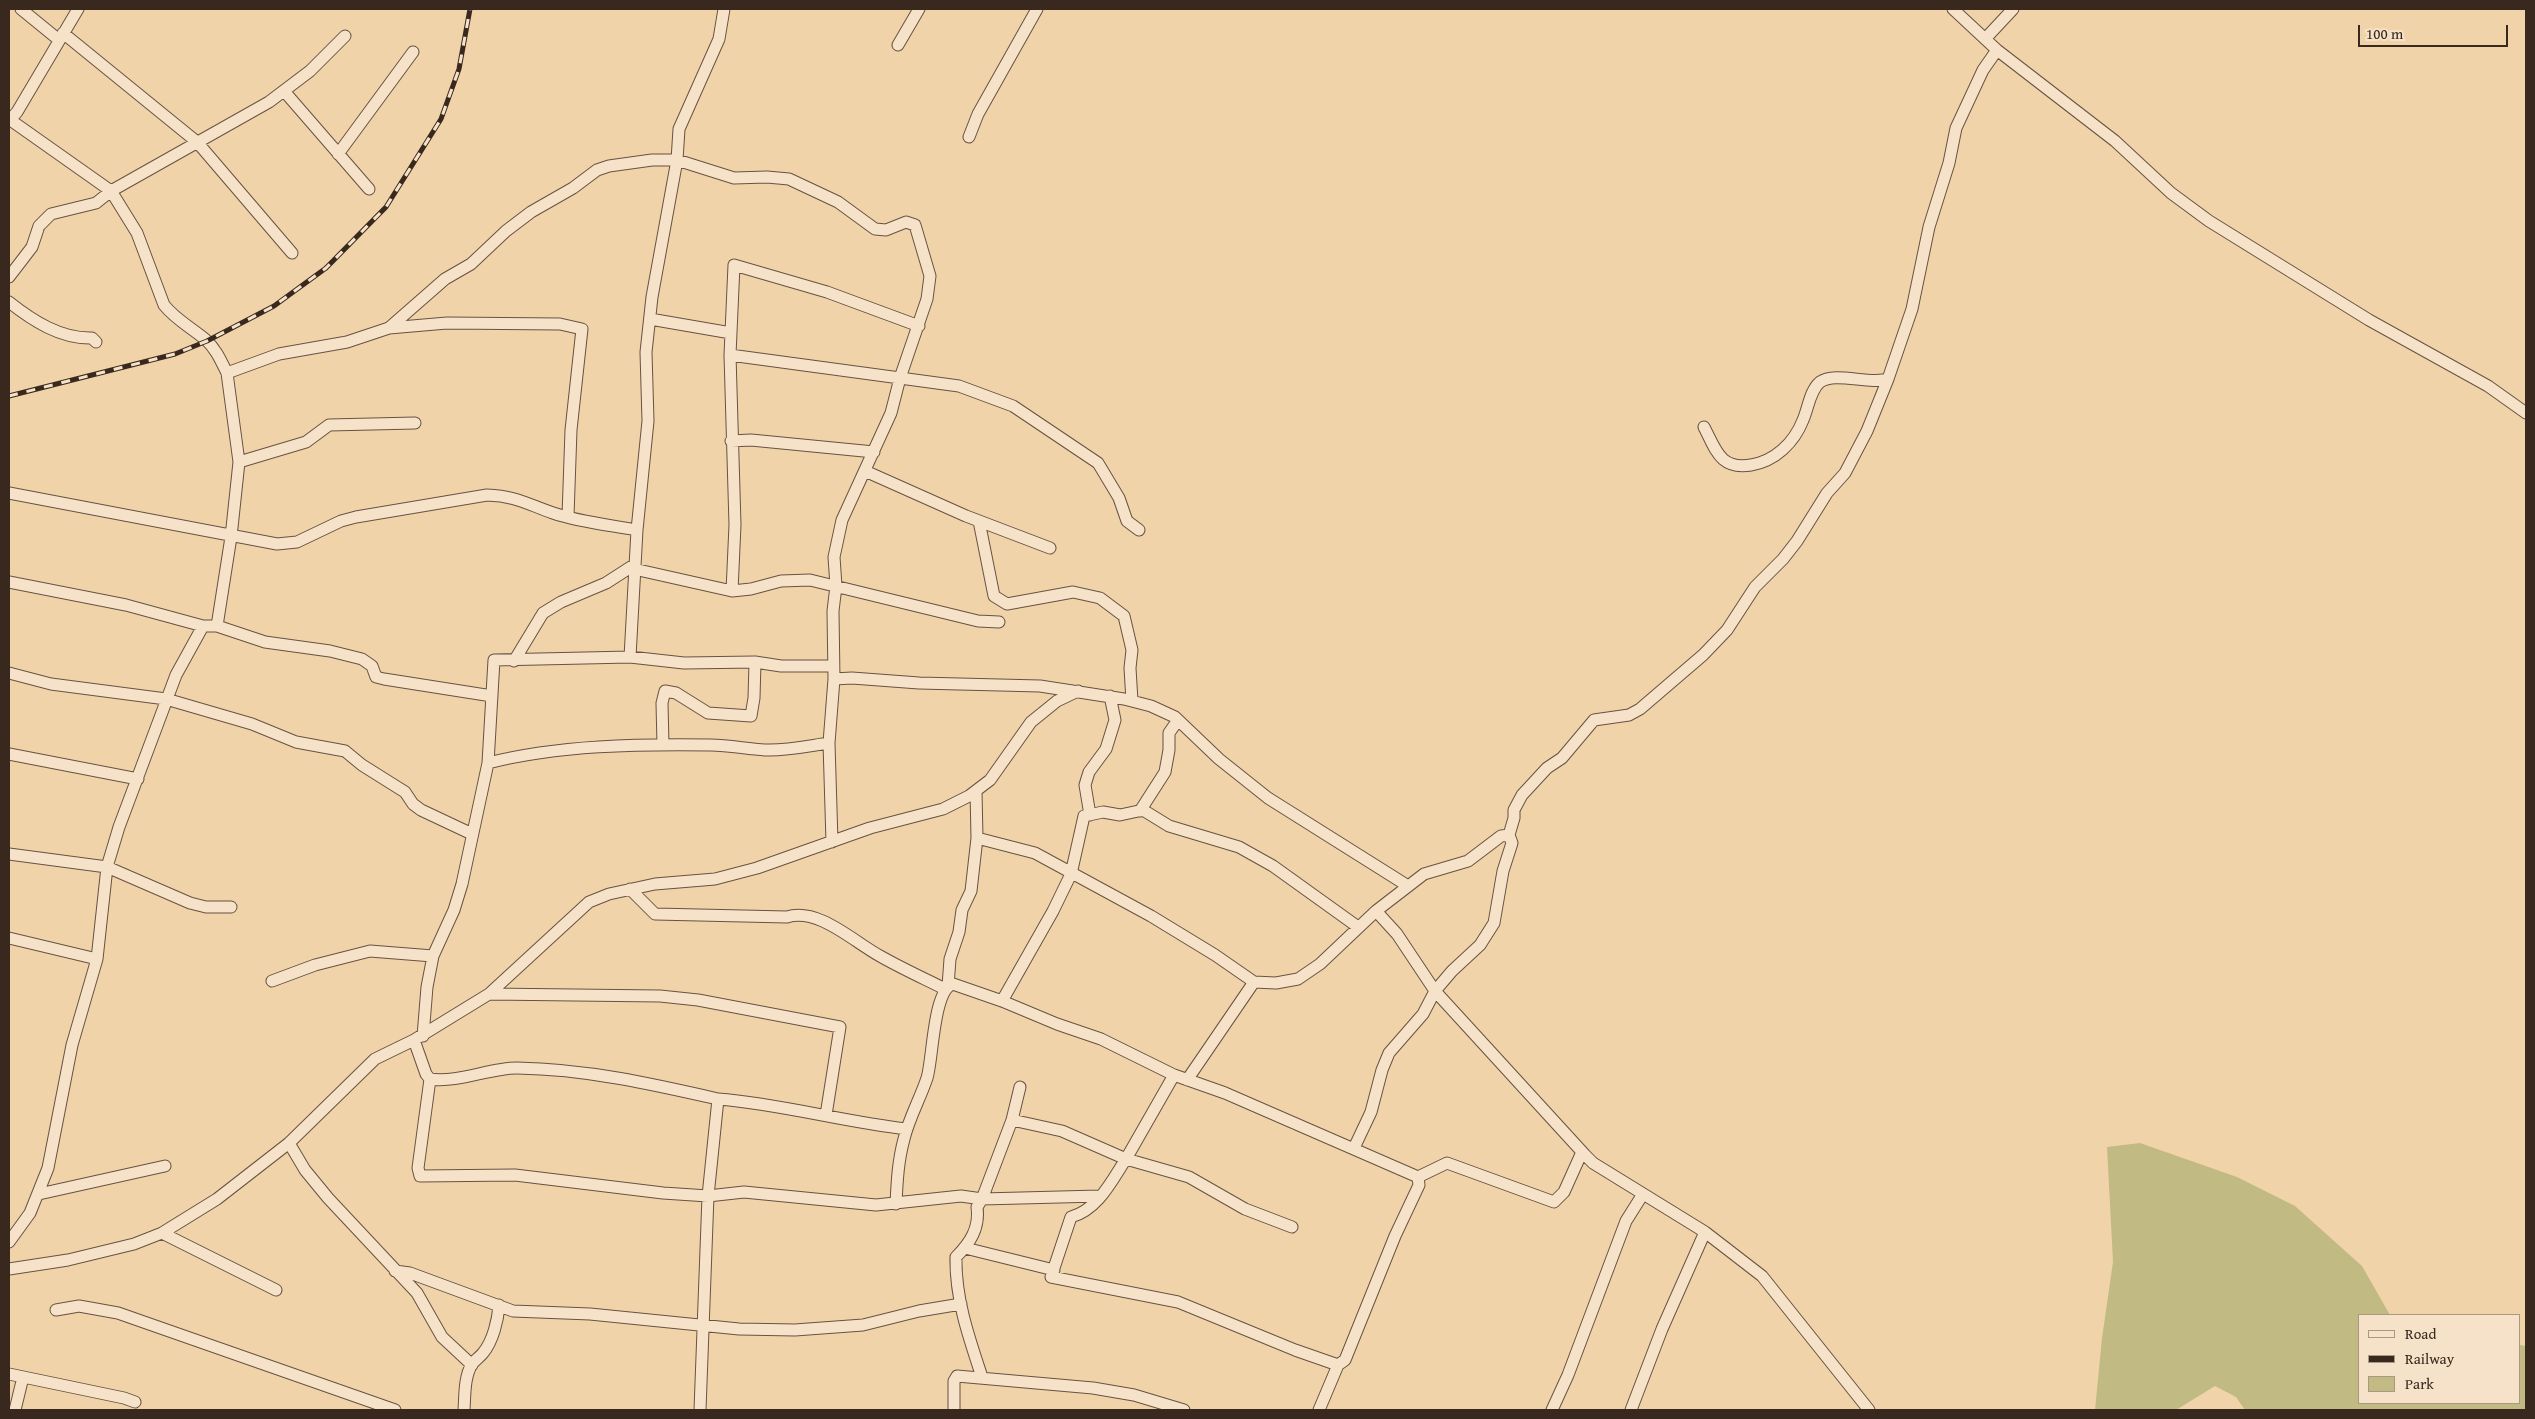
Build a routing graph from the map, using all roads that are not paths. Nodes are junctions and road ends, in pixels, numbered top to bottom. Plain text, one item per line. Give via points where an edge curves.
1 (21, 9) edge
2 (78, 9) edge
3 (724, 9) edge
4 (919, 9) edge
5 (1037, 9) edge
6 (1953, 9) edge
7 (2013, 9) edge
8 (61, 36) junction
9 (345, 36) dead end
10 (1985, 39) junction
11 (898, 45) dead end
12 (1997, 50) junction
13 (413, 52) dead end
14 (284, 91) junction
15 (9, 120) edge
16 (969, 137) dead end
17 (197, 142) junction
18 (338, 154) junction
19 (677, 160) junction
20 (369, 189) dead end
21 (111, 191) junction
22 (292, 253) dead end
23 (9, 277) edge
24 (9, 302) edge
25 (650, 319) junction
26 (919, 326) junction
27 (389, 328) junction
28 (731, 333) junction
29 (96, 342) dead end
30 (730, 355) junction
31 (227, 373) junction
32 (900, 378) junction
33 (1888, 378) junction
34 (2526, 413) edge
35 (415, 423) dead end
36 (1704, 426) dead end
37 (731, 441) junction
38 (874, 452) junction
39 (239, 462) junction
40 (865, 471) junction
41 (9, 492) edge
42 (568, 516) junction
43 (979, 521) junction
44 (636, 530) junction
45 (1139, 530) dead end
46 (232, 537) junction
47 (1050, 548) dead end
48 (634, 567) junction
49 (9, 582) edge
50 (836, 586) junction
51 (732, 591) junction
52 (999, 622) dead end
53 (203, 626) junction
54 (217, 626) junction
55 (630, 657) junction
56 (514, 661) junction
57 (755, 662) junction
58 (833, 666) junction
59 (9, 673) edge
60 (834, 679) junction
61 (1078, 691) junction
62 (492, 696) junction
63 (1110, 696) junction
64 (166, 699) junction
65 (1132, 701) junction
66 (1178, 720) junction
67 (829, 742) junction
68 (663, 745) junction
69 (9, 754) edge
70 (488, 763) junction
71 (138, 779) junction
72 (976, 791) junction
73 (1143, 810) junction
74 (1090, 815) junction
75 (472, 834) junction
76 (1509, 835) junction
77 (977, 838) junction
78 (832, 842) junction
79 (9, 854) edge
80 (107, 867) junction
81 (1070, 874) junction
82 (1408, 886) junction
83 (630, 889) junction
84 (231, 907) dead end
85 (1376, 911) junction
86 (1358, 927) junction
87 (9, 938) edge
88 (433, 956) junction
89 (97, 959) junction
90 (272, 981) dead end
91 (1254, 982) junction
92 (947, 987) junction
93 (1435, 991) junction
94 (489, 994) junction
95 (1002, 1001) junction
96 (419, 1038) junction
97 (1174, 1075) junction
98 (430, 1079) junction
99 (1187, 1080) junction
100 (1020, 1087) dead end
101 (718, 1099) junction
102 (826, 1115) junction
103 (1012, 1120) junction
104 (907, 1129) junction
105 (289, 1143) junction
106 (1354, 1148) junction
107 (1582, 1152) junction
108 (1126, 1159) junction
109 (165, 1166) dead end
110 (1418, 1177) junction
111 (39, 1194) junction
112 (1643, 1194) junction
113 (708, 1196) junction
114 (1098, 1196) junction
115 (982, 1199) junction
116 (896, 1204) junction
117 (1292, 1227) dead end
118 (1705, 1232) junction
119 (162, 1233) junction
120 (9, 1242) edge
121 (965, 1248) junction
122 (9, 1269) edge
123 (1054, 1270) junction
124 (395, 1271) junction
125 (276, 1290) dead end
126 (961, 1304) junction
127 (499, 1305) junction
128 (56, 1310) dead end
129 (702, 1324) junction
130 (472, 1365) junction
131 (1338, 1365) junction
132 (9, 1374) edge
133 (23, 1377) junction
134 (982, 1377) junction
135 (135, 1402) dead end
136 (15, 1410) edge
137 (395, 1410) edge
138 (464, 1410) edge
139 (700, 1410) edge
140 (954, 1410) edge
141 (1184, 1410) edge
142 (1319, 1410) edge
143 (1552, 1410) edge
144 (1631, 1410) edge
145 (1869, 1410) edge

1 - 8 street
2 - 8 street
3 - 19 street via 720,39 679,130
4 - 11 street
5 - 16 street via 978,114
6 - 10 street
7 - 10 street
8 - 15 street via 17,112
8 - 17 street
9 - 14 street via 310,71
10 - 12 street
12 - 33 street via 1983,70 1956,128 1929,227 1912,309
12 - 34 street via 2115,141 2171,193 2209,222 2369,320 2488,386
13 - 18 street
14 - 17 street
14 - 18 street
15 - 21 street
17 - 21 street
17 - 22 street
18 - 20 street
19 - 25 street
19 - 26 street via 734,178 789,179 838,202 875,229 886,230 906,222 915,225 930,276
19 - 27 street via 652,160 597,170 531,212 471,264 445,279
21 - 23 street via 96,204 51,214 39,226 32,247
21 - 31 street via 137,233 164,305 207,341
24 - 29 street via 57,333 92,338
25 - 28 street
25 - 44 street via 646,352 648,421
26 - 28 street via 828,292 734,265
26 - 32 street
27 - 31 street via 347,342 279,354
27 - 42 street via 447,323 560,324 582,329 571,430
28 - 30 street
30 - 32 street
30 - 37 street
31 - 39 street
32 - 38 street
32 - 45 street via 959,386 1013,406 1098,463 1119,498 1127,521
33 - 36 street via 1874,381 1834,378 1821,382 1814,390 1796,434 1773,458 1759,463 1736,467 1726,463 1716,452
33 - 76 street via 1867,431 1845,473 1827,492 1808,526 1783,559 1755,587 1727,630 1640,709 1629,716 1592,722 1562,758 1547,768 1522,795 1514,810
35 - 39 street via 329,425 306,442
37 - 38 street via 751,440
37 - 51 street via 735,525
38 - 40 street
39 - 46 street
40 - 43 street
40 - 50 street via 842,520 837,539 834,557
41 - 46 street
42 - 44 street
42 - 46 street via 554,514 524,501 487,495 349,519 297,542 277,544
43 - 47 street
43 - 65 street via 994,596 1006,604 1073,592 1100,598 1124,616 1132,650
44 - 48 street
46 - 54 street
48 - 51 street
48 - 55 street
48 - 56 street via 543,613
49 - 53 street via 126,605
50 - 51 street via 810,580 781,581
50 - 52 street via 978,620
50 - 58 street
53 - 54 street
53 - 64 street
54 - 62 street via 265,642 362,659 372,666 376,677
55 - 56 street
55 - 57 street via 684,663
56 - 62 street via 494,660
57 - 58 street via 781,666
57 - 68 street via 750,716 708,713 676,693 666,691 662,703
58 - 60 street
59 - 64 street via 51,684
60 - 61 street via 1004,684
60 - 67 street
61 - 63 street
61 - 72 street via 1057,700 1031,722 990,780
62 - 70 street
63 - 65 street
63 - 74 street via 1115,720 1106,749 1089,772 1085,785
64 - 71 street
64 - 75 street via 252,724 296,742 345,751 405,792 421,810
65 - 66 street via 1151,706
66 - 73 street via 1169,733 1170,750 1165,772 1140,810
66 - 82 street via 1218,759 1268,798
67 - 68 street via 766,750
67 - 78 street
68 - 70 street via 547,752
69 - 71 street
70 - 75 street
71 - 80 street
72 - 77 street
72 - 78 street via 943,809 870,828
73 - 74 street via 1120,815 1103,812
73 - 86 street via 1169,826 1239,847 1273,866
74 - 81 street via 1084,816
75 - 88 street via 454,910
76 - 82 street via 1501,836 1468,861 1424,874
76 - 93 street via 1512,843 1503,871 1494,923 1484,940
77 - 81 street via 1035,853
77 - 92 street via 971,892 962,910
78 - 83 street via 715,879
79 - 80 street
80 - 84 street via 190,903
80 - 89 street
81 - 91 street via 1151,916
81 - 95 street via 1053,912
82 - 85 street
83 - 92 street via 655,914 787,917 796,914 813,919 846,933 873,953
83 - 94 street via 589,902
85 - 86 street
85 - 93 street via 1397,934
86 - 91 street via 1320,964 1298,978 1276,983
87 - 89 street
88 - 90 street via 370,950
88 - 96 street
89 - 111 street via 72,1045 48,1168
91 - 99 street
92 - 95 street via 953,984
92 - 104 street via 937,1012 927,1077
93 - 106 street via 1423,1014 1389,1053 1370,1112
93 - 107 street
94 - 96 street
94 - 102 street via 660,996 698,1000 840,1027
95 - 97 street via 1101,1039
96 - 98 street via 426,1074
96 - 105 street via 375,1059
97 - 99 street
97 - 108 street
98 - 101 street via 533,1068 601,1074
98 - 113 street via 418,1168 420,1176 516,1175
99 - 106 street
100 - 103 street
101 - 102 street via 757,1102
101 - 113 street
102 - 104 street
103 - 108 street via 1062,1131
103 - 115 street
104 - 116 street via 898,1171
105 - 119 street via 217,1198
105 - 124 street via 305,1170 328,1198
106 - 110 street
107 - 110 street via 1564,1192 1554,1202 1447,1164
107 - 112 street via 1593,1163
108 - 114 street via 1108,1190
108 - 117 street via 1189,1177 1245,1209
109 - 111 street
110 - 131 street via 1419,1185 1345,1360
111 - 120 street
112 - 118 street
112 - 143 street via 1626,1221
113 - 116 street via 744,1192 876,1205
113 - 129 street
114 - 115 street
114 - 123 street via 1088,1208 1071,1217
115 - 116 street via 961,1196
115 - 121 street via 977,1207 976,1229
118 - 144 street
118 - 145 street via 1762,1276
119 - 122 street via 134,1244 68,1260
119 - 125 street
121 - 123 street
121 - 126 street via 956,1257
123 - 131 street via 1051,1277 1178,1302
124 - 127 street via 410,1272
124 - 130 street via 417,1293 442,1336
126 - 129 street via 854,1326 786,1330
126 - 134 street
127 - 129 street via 513,1311
127 - 130 street via 491,1337
128 - 137 street via 79,1306 118,1313
129 - 139 street
130 - 138 street via 466,1381
131 - 142 street
132 - 133 street
133 - 135 street
133 - 136 street
134 - 140 street via 955,1378
134 - 141 street via 1093,1388 1134,1395

